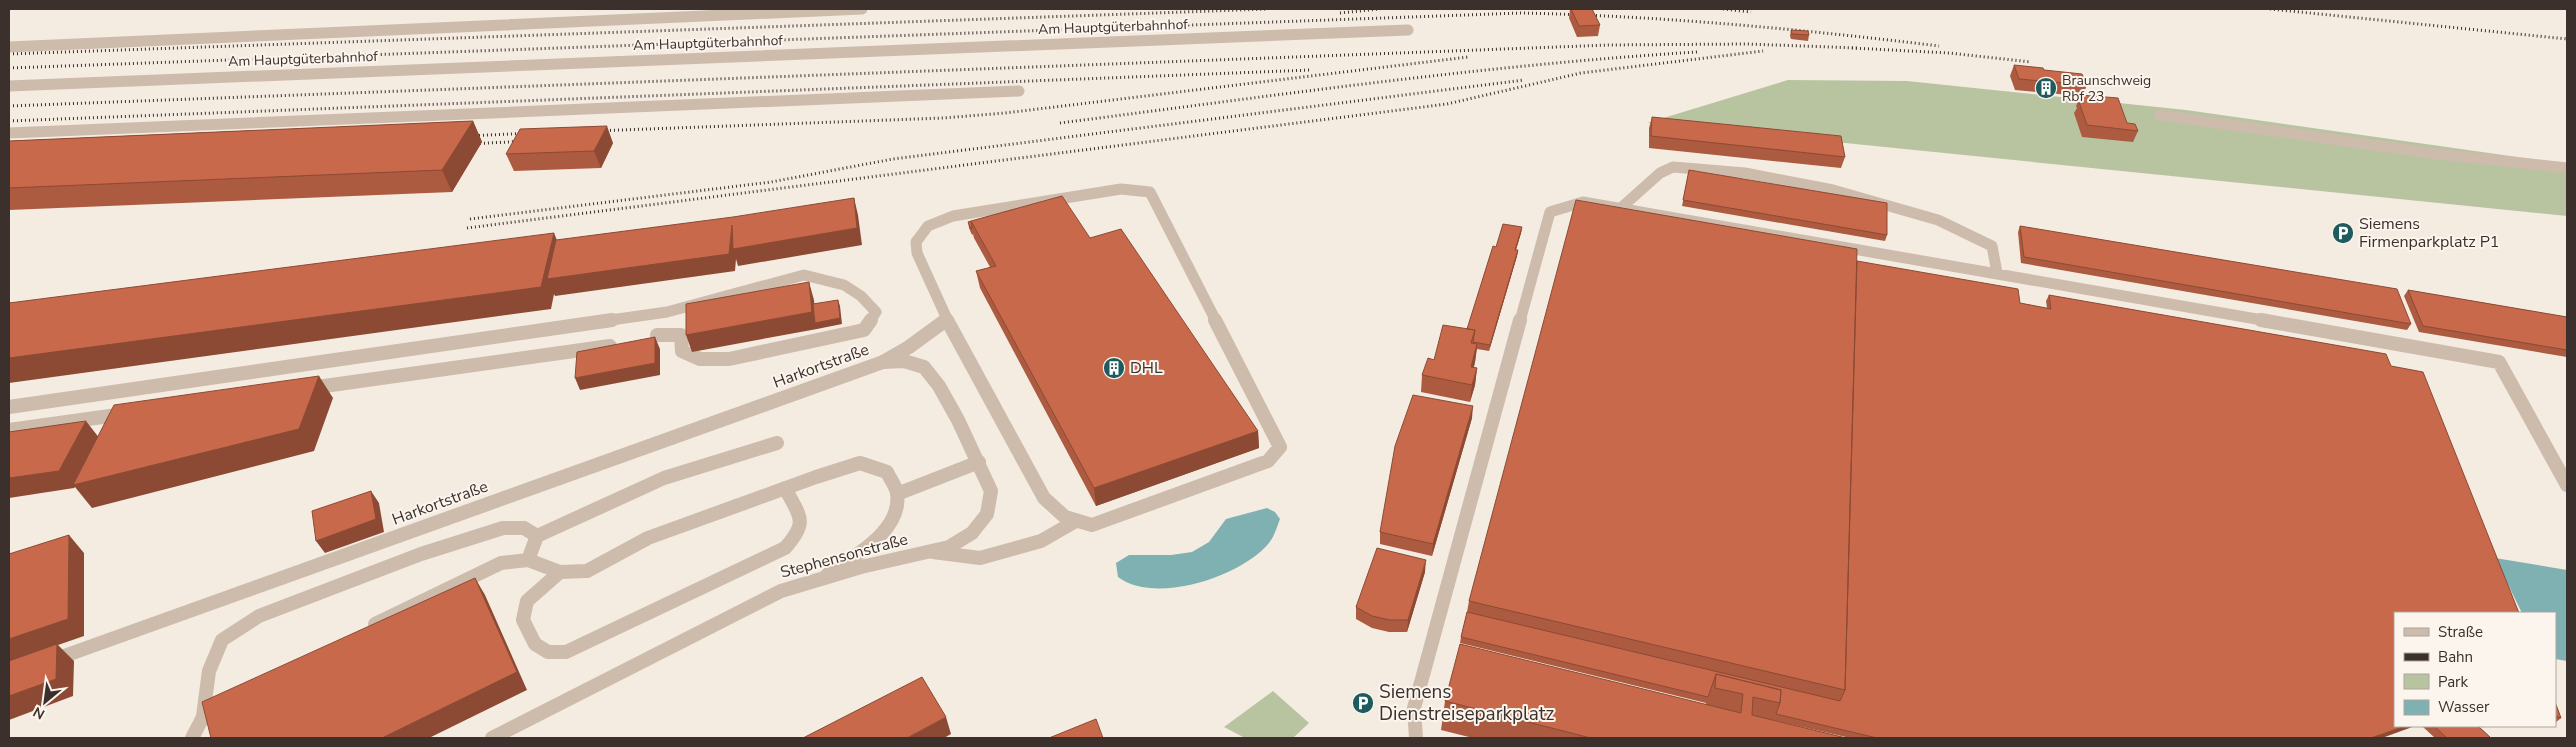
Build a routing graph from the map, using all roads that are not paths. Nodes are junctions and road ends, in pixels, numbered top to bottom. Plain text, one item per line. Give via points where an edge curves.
1 (862, 9) edge
2 (774, 11) edge
3 (1408, 30) dead end
4 (9, 47) edge
5 (9, 86) edge
6 (1019, 91) dead end
7 (2160, 115) dead end
8 (9, 133) edge
9 (2567, 168) edge
10 (1622, 207) junction
11 (1997, 273) junction
12 (667, 312) junction
13 (947, 319) junction
14 (627, 344) edge
15 (883, 362) junction
16 (293, 391) edge
17 (9, 407) edge
18 (136, 412) edge
19 (9, 430) edge
20 (777, 443) dead end
21 (979, 462) junction
22 (2567, 485) edge
23 (785, 488) junction
24 (897, 494) junction
25 (1074, 522) junction
26 (537, 536) junction
27 (931, 552) junction
28 (528, 560) junction
29 (560, 572) junction
30 (825, 576) junction
31 (360, 631) edge
32 (37, 666) edge
33 (232, 696) edge
34 (202, 719) junction
35 (192, 738) edge
36 (492, 738) edge
37 (1416, 738) edge

1 - 2 street, Am Hauptgüterbahnhof
2 - 4 street, Am Hauptgüterbahnhof
3 - 5 street, Am Hauptgüterbahnhof
6 - 8 street
7 - 9 street via 2437,154
10 - 11 street
10 - 11 street via 1660,173 1673,167 1745,173 1833,190 1938,220 1992,246
10 - 37 street via 1583,202 1550,212 1414,708
11 - 22 street via 2194,313 2499,362
12 - 12 street via 652,338 681,335 682,351 700,359 729,359 864,330 876,312 865,297 846,285 804,275
12 - 17 street
13 - 15 street
13 - 25 street via 1044,498 1057,513
13 - 25 street via 917,253 916,242 928,226 976,212 1120,189 1150,192 1280,447 1268,461 1222,478 1092,525
14 - 16 street
15 - 21 street, Stephensonstraße via 912,361 926,368 938,383
15 - 32 street, Harkortstraße
18 - 19 street
20 - 26 street via 664,478
21 - 24 street
21 - 27 street, Stephensonstraße via 993,494 992,506 982,522 963,541
23 - 24 street via 860,463 887,472
23 - 29 street via 648,538 587,571
23 - 29 street via 801,519 798,533 785,548 566,652 548,652 535,644 523,620 527,601
24 - 30 street via 892,523 865,549
25 - 27 street via 1041,541 980,558
26 - 28 street
26 - 34 street via 524,528 504,528 420,554 258,616 222,640 209,671
27 - 30 street, Stephensonstraße
28 - 29 street
28 - 31 street via 501,563
30 - 36 street, Stephensonstraße via 781,591
33 - 34 street
34 - 35 street

